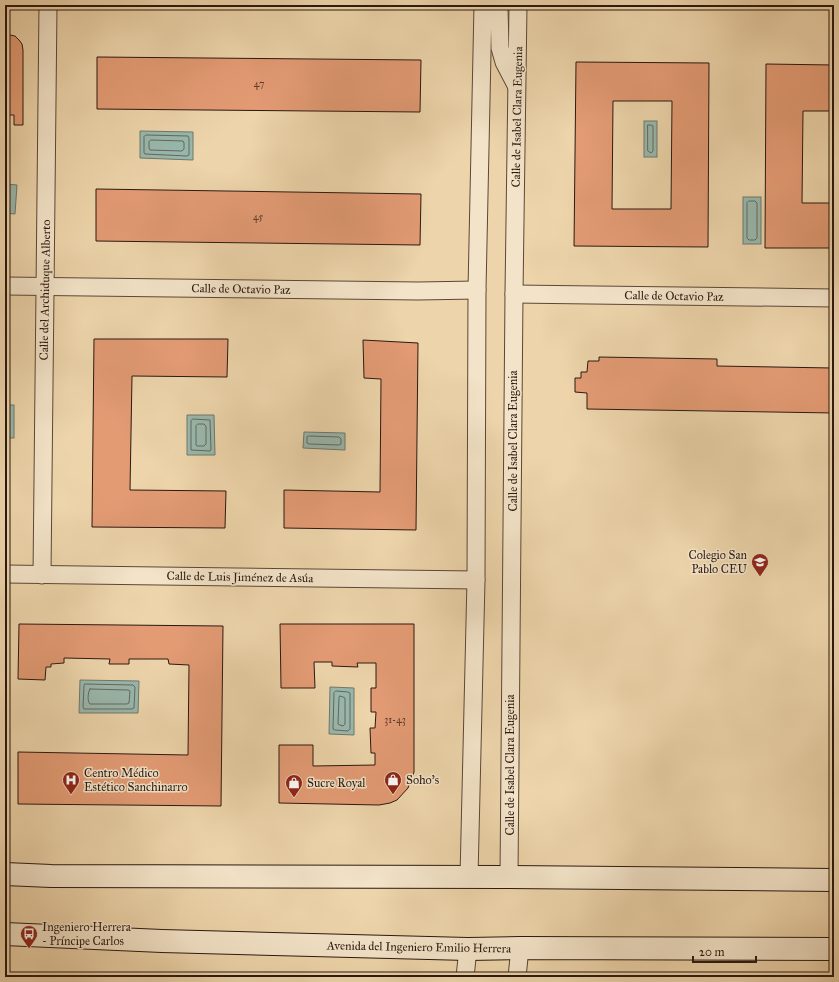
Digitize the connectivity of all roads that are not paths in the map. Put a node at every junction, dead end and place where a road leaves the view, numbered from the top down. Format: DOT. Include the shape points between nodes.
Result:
graph roads {
  1 [pos="48,5"];
  2 [pos="484,5"];
  3 [pos="497,5"];
  4 [pos="518,5"];
  5 [pos="517,87"];
  6 [pos="5,286"];
  7 [pos="46,287"];
  8 [pos="477,290"];
  9 [pos="514,294"];
  10 [pos="834,298"];
  11 [pos="5,574"];
  12 [pos="42,575"];
  13 [pos="476,580"];
  14 [pos="5,874"];
  15 [pos="469,877"];
  16 [pos="509,877"];
  17 [pos="834,880"];
  18 [pos="5,934"];
  19 [pos="520,948"];
  20 [pos="468,949"];
  21 [pos="834,949"];
  22 [pos="465,977"];
  23 [pos="517,977"];
  1 -- 7 [label="street, Calle del Archiduque Alberto"];
  2 -- 8 [label="street"];
  3 -- 5 [label="street" via="500,16 500,48"];
  4 -- 5 [label="street, Calle de Isabel Clara Eugenia"];
  5 -- 9 [label="street, Calle de Isabel Clara Eugenia"];
  6 -- 7 [label="street, Calle de Octavio Paz"];
  7 -- 8 [label="street, Calle de Octavio Paz"];
  7 -- 12 [label="street, Calle del Archiduque Alberto"];
  8 -- 13 [label="street"];
  9 -- 10 [label="street, Calle de Octavio Paz"];
  9 -- 16 [label="street, Calle de Isabel Clara Eugenia"];
  11 -- 12 [label="street, Calle de Luis Jiménez de Asúa"];
  12 -- 13 [label="street, Calle de Luis Jiménez de Asúa"];
  13 -- 15 [label="street"];
  14 -- 15 [label="street"];
  15 -- 16 [label="street"];
  16 -- 17 [label="street"];
  18 -- 20 [label="street, Avenida del Ingeniero Emilio Herrera"];
  19 -- 20 [label="street, Avenida del Ingeniero Emilio Herrera"];
  19 -- 21 [label="street, Avenida del Ingeniero Emilio Herrera"];
  19 -- 23 [label="street"];
  20 -- 22 [label="street"];
}
